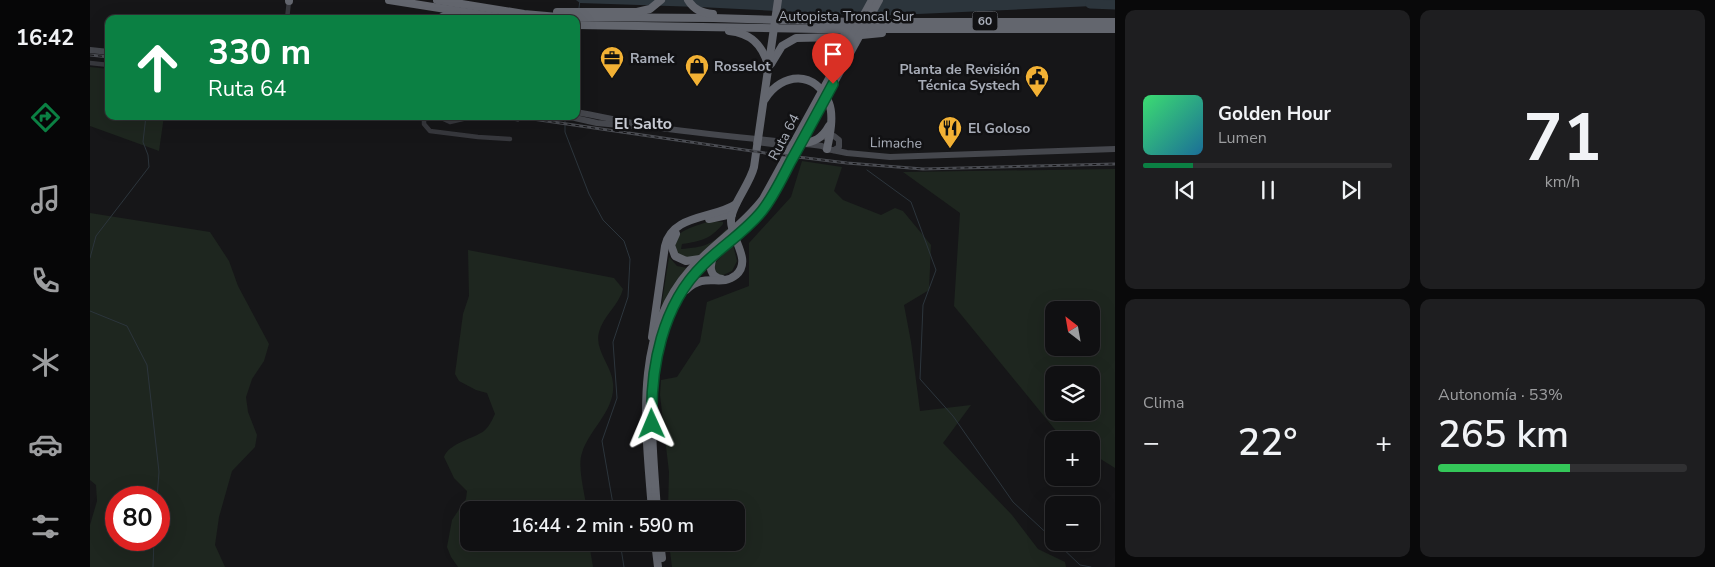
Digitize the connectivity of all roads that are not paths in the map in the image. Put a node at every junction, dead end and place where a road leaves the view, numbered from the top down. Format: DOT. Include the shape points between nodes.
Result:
graph roads {
  1 [pos="289,0"];
  2 [pos="389,0"];
  3 [pos="437,0"];
  4 [pos="661,0"];
  5 [pos="688,0"];
  6 [pos="778,0"];
  7 [pos="872,0"];
  8 [pos="879,0"];
  9 [pos="471,13"];
  10 [pos="287,15"];
  11 [pos="446,15"];
  12 [pos="484,15"];
  13 [pos="558,15"];
  14 [pos="580,20"];
  15 [pos="580,20"];
  16 [pos="580,20"];
  17 [pos="580,20"];
  18 [pos="832,22"];
  19 [pos="1115,22"];
  20 [pos="915,28"];
  21 [pos="1115,29"];
  22 [pos="90,50"];
  23 [pos="105,52"];
  24 [pos="90,63"];
  25 [pos="105,65"];
  26 [pos="768,68"];
  27 [pos="763,104"];
  28 [pos="580,115"];
  29 [pos="424,120"];
  30 [pos="446,120"];
  31 [pos="458,120"];
  32 [pos="830,122"];
  33 [pos="718,135"];
  34 [pos="830,136"];
  35 [pos="820,138"];
  36 [pos="510,139"];
  37 [pos="800,144"];
  38 [pos="1115,148"];
  39 [pos="830,150"];
  40 [pos="776,184"];
  41 [pos="738,202"];
  42 [pos="731,218"];
  43 [pos="740,229"];
  44 [pos="715,254"];
  45 [pos="702,258"];
  46 [pos="726,280"];
  47 [pos="676,302"];
  48 [pos="650,360"];
  49 [pos="651,501"];
  50 [pos="657,501"];
  51 [pos="656,551"];
  52 [pos="661,551"];
  53 [pos="658,567"];
  54 [pos="663,567"];
  1 -- 10 [label="street"];
  2 -- 9 [label="highway"];
  3 -- 13 [label="highway"];
  4 -- 14 [label="highway" via="650,9"];
  5 -- 18 [label="highway" via="696,10 704,13"];
  6 -- 26 [label="highway"];
  7 -- 40 [label="highway, Ruta 64"];
  8 -- 40 [label="highway, Ruta 64"];
  9 -- 11 [label="highway"];
  9 -- 12 [label="highway"];
  15 -- 18 [label="highway, Autopista Troncal Sur" via="713,18"];
  16 -- 20 [label="highway, Autopista Troncal Sur" via="819,29"];
  17 -- 26 [label="highway" via="625,30 742,33 758,44"];
  18 -- 19 [label="highway, Autopista Troncal Sur / 60"];
  20 -- 21 [label="highway, Autopista Troncal Sur / 60"];
  20 -- 26 [label="highway" via="841,37 796,38 782,46"];
  22 -- 23 [label="main road"];
  24 -- 25 [label="street"];
  26 -- 27 [label="highway"];
  27 -- 32 [label="highway" via="774,88 785,81 808,80 817,85 825,96"];
  27 -- 41 [label="highway" via="752,172"];
  28 -- 33 [label="main road, Limache" via="621,125"];
  29 -- 36 [label="street" via="430,131"];
  30 -- 31 [label="street"];
  32 -- 34 [label="highway"];
  32 -- 35 [label="highway"];
  33 -- 37 [label="main road, Limache"];
  33 -- 39 [label="main road, Limache"];
  34 -- 35 [label="main road"];
  34 -- 39 [label="highway"];
  35 -- 37 [label="highway"];
  37 -- 39 [label="main road, Limache"];
  38 -- 39 [label="main road, Limache" via="890,157"];
  40 -- 43 [label="highway, Ruta 64"];
  41 -- 42 [label="highway"];
  41 -- 48 [label="highway" via="689,221 668,236"];
  42 -- 45 [label="highway" via="708,219 683,229 673,240 672,251 677,258 686,261"];
  42 -- 46 [label="highway" via="742,262 740,270"];
  43 -- 44 [label="highway"];
  43 -- 45 [label="highway" via="724,238"];
  44 -- 46 [label="highway" via="711,271 716,277"];
  44 -- 47 [label="highway" via="690,280"];
  45 -- 48 [label="highway" via="684,277 672,297"];
  46 -- 47 [label="highway" via="696,282"];
  47 -- 50 [label="highway" via="661,342 653,382"];
  48 -- 49 [label="highway" via="645,415"];
  51 -- 53 [label="highway"];
  52 -- 54 [label="highway"];
}
